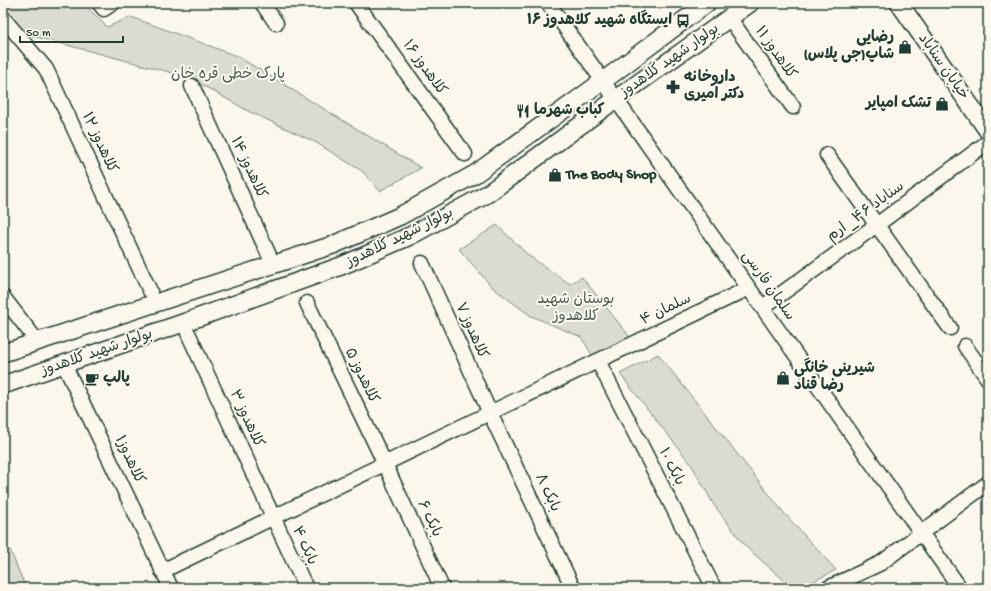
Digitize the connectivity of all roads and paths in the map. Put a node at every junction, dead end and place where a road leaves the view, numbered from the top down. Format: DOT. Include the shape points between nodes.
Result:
graph roads {
  1 [pos="262,3"];
  2 [pos="356,3"];
  3 [pos="548,3"];
  4 [pos="707,3"];
  5 [pos="750,3"];
  6 [pos="899,3"];
  7 [pos="3,18"];
  8 [pos="730,19"];
  9 [pos="276,23"];
  10 [pos="603,81"];
  11 [pos="192,86"];
  12 [pos="616,99"];
  13 [pos="793,107"];
  14 [pos="988,131"];
  15 [pos="988,142"];
  16 [pos="465,154"];
  17 [pos="827,155"];
  18 [pos="878,224"];
  19 [pos="422,263"];
  20 [pos="273,264"];
  21 [pos="749,288"];
  22 [pos="150,291"];
  23 [pos="3,297"];
  24 [pos="307,303"];
  25 [pos="763,307"];
  26 [pos="950,328"];
  27 [pos="188,334"];
  28 [pos="37,341"];
  29 [pos="965,346"];
  30 [pos="3,353"];
  31 [pos="598,362"];
  32 [pos="64,364"];
  33 [pos="988,379"];
  34 [pos="3,385"];
  35 [pos="490,413"];
  36 [pos="385,464"];
  37 [pos="988,483"];
  38 [pos="272,518"];
  39 [pos="921,533"];
  40 [pos="162,571"];
  41 [pos="170,588"];
  42 [pos="306,588"];
  43 [pos="442,588"];
  44 [pos="573,588"];
  45 [pos="714,588"];
  46 [pos="828,588"];
  47 [pos="960,588"];
  1 -- 9 [label="street"];
  2 -- 16 [label="street, کلاهدوز ۱۶"];
  3 -- 10 [label="street, سلمان فارسی"];
  4 -- 10 [label="main road, بولوار شهید کلاهدوز"];
  5 -- 8 [label="main road, بولوار شهید کلاهدوز"];
  6 -- 14 [label="main road, خیابان سناباد"];
  7 -- 22 [label="street, کلاهدوز ۱۲" via="46,68"];
  8 -- 12 [label="main road, بولوار شهید کلاهدوز"];
  8 -- 13 [label="street, کلاهدوز ۱۱"];
  10 -- 12 [label="street, سلمان فارسی"];
  10 -- 20 [label="main road, بولوار شهید کلاهدوز" via="475,174 400,216 333,245"];
  11 -- 20 [label="street, کلاهدوز ۱۴"];
  12 -- 21 [label="street, سلمان فارسی"];
  12 -- 32 [label="main road, بولوار شهید کلاهدوز" via="487,194 410,236 341,266"];
  15 -- 18 [label="street, سناباد ۴۶_ ارم"];
  17 -- 18 [label="street"];
  18 -- 25 [label="street, سناباد ۴۶_ ارم"];
  18 -- 26 [label="street"];
  19 -- 35 [label="street, کلاهدوز ۷"];
  20 -- 28 [label="main road, بولوار شهید کلاهدوز"];
  21 -- 25 [label="street, سلمان فارسی"];
  21 -- 31 [label="street, سلمان ۴"];
  23 -- 28 [label="street"];
  24 -- 36 [label="street, کلاهدوز ۵"];
  25 -- 39 [label="street, سلمان فارسی"];
  27 -- 38 [label="street, کلاهدوز ۳"];
  28 -- 30 [label="main road, بولوار شهید کلاهدوز"];
  29 -- 33 [label="street"];
  31 -- 35 [label="street, سلمان ۴"];
  31 -- 45 [label="street, بابک ۱۰"];
  32 -- 34 [label="main road, بولوار شهید کلاهدوز"];
  32 -- 40 [label="street, کلاهدوز۱"];
  35 -- 36 [label="street, سلمان ۴"];
  35 -- 44 [label="street, بابک ۸"];
  36 -- 38 [label="street, سلمان ۴"];
  36 -- 43 [label="street, بابک ۶"];
  37 -- 39 [label="street"];
  38 -- 40 [label="street, سلمان ۴"];
  38 -- 42 [label="street, بابک ۴"];
  39 -- 46 [label="street" via="881,563"];
  39 -- 47 [label="street, سلمان فارسی"];
  40 -- 41 [label="street, کلاهدوز۱"];
}
